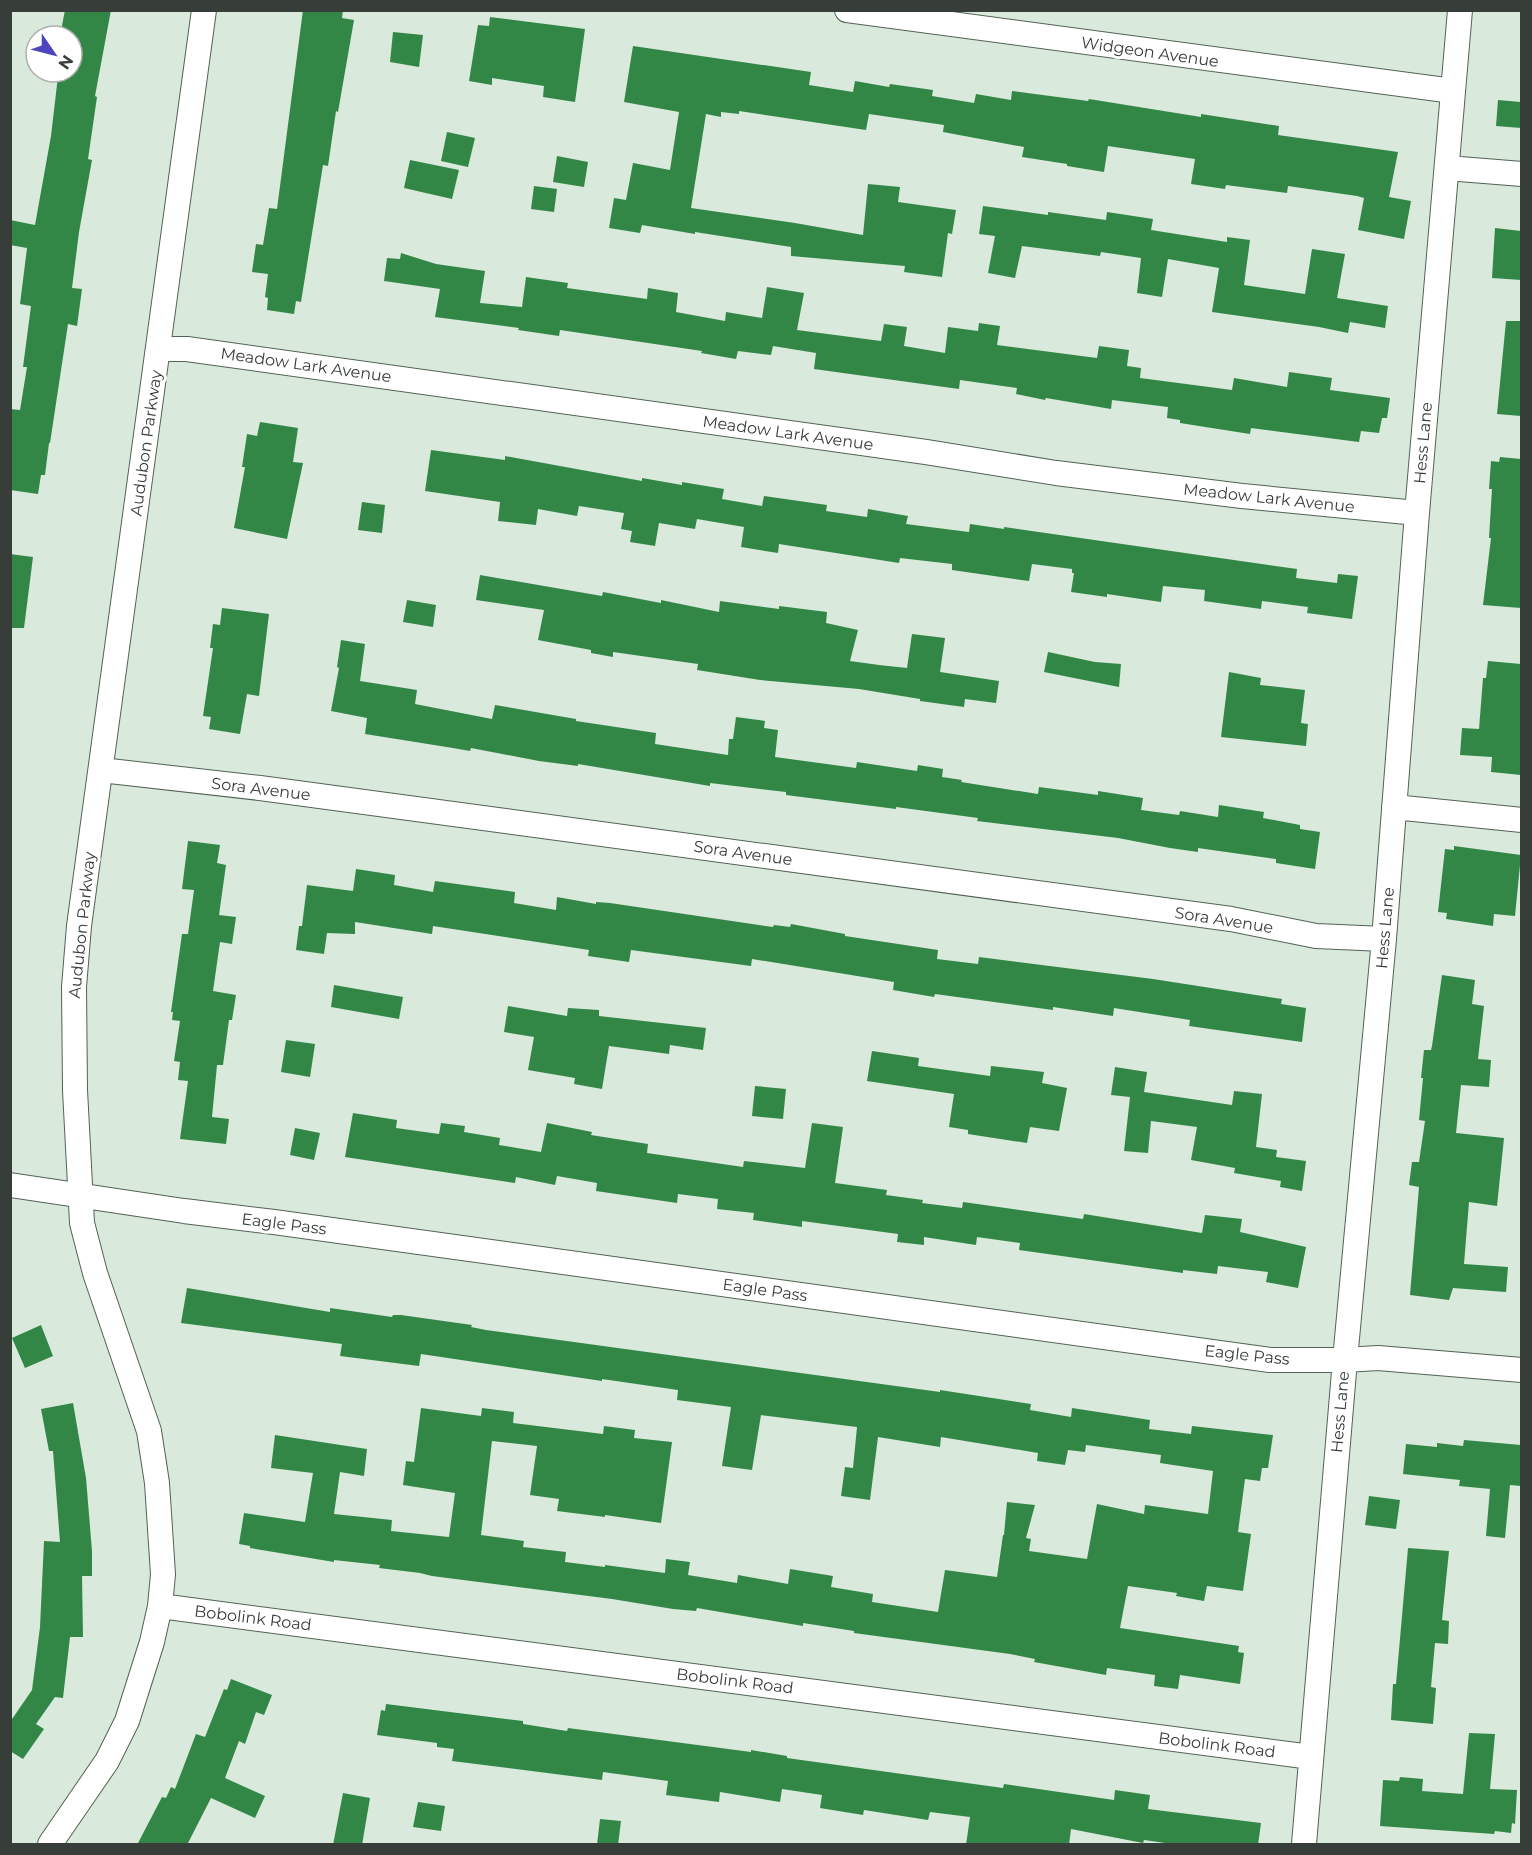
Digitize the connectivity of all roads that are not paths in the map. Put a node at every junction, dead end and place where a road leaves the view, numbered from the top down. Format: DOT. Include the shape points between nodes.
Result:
graph roads {
  1 [pos="204,10"];
  2 [pos="847,10"];
  3 [pos="1460,10"];
  4 [pos="1453,92"];
  5 [pos="1447,168"];
  6 [pos="1521,174"];
  7 [pos="158,350"];
  8 [pos="1417,513"];
  9 [pos="101,770"];
  10 [pos="1394,807"];
  11 [pos="1521,820"];
  12 [pos="1384,939"];
  13 [pos="10,1185"];
  14 [pos="80,1196"];
  15 [pos="1345,1360"];
  16 [pos="1521,1370"];
  17 [pos="160,1606"];
  18 [pos="1311,1757"];
  19 [pos="50,1845"];
  20 [pos="1304,1845"];
  1 -- 7 [label="street, Audubon Parkway"];
  2 -- 4 [label="street, Widgeon Avenue"];
  3 -- 4 [label="street, Hess Lane"];
  4 -- 5 [label="street, Hess Lane"];
  5 -- 6 [label="street"];
  5 -- 8 [label="street, Hess Lane"];
  7 -- 8 [label="street, Meadow Lark Avenue" via="199,350 1056,473"];
  7 -- 9 [label="street, Audubon Parkway"];
  8 -- 10 [label="street, Hess Lane"];
  9 -- 12 [label="street, Sora Avenue" via="1208,916 1316,936"];
  9 -- 14 [label="street, Audubon Parkway" via="74,987"];
  10 -- 11 [label="street"];
  10 -- 12 [label="street, Hess Lane"];
  12 -- 15 [label="street, Hess Lane"];
  13 -- 14 [label="street, Eagle Pass"];
  14 -- 15 [label="street, Eagle Pass" via="1270,1360"];
  14 -- 17 [label="street, Audubon Parkway" via="82,1223 95,1272 149,1431 163,1574"];
  15 -- 16 [label="street, Eagle Pass" via="1378,1358"];
  15 -- 18 [label="street, Hess Lane"];
  17 -- 18 [label="street, Bobolink Road"];
  17 -- 19 [label="street, Audubon Parkway" via="127,1721 107,1761"];
  18 -- 20 [label="street, Hess Lane"];
}
